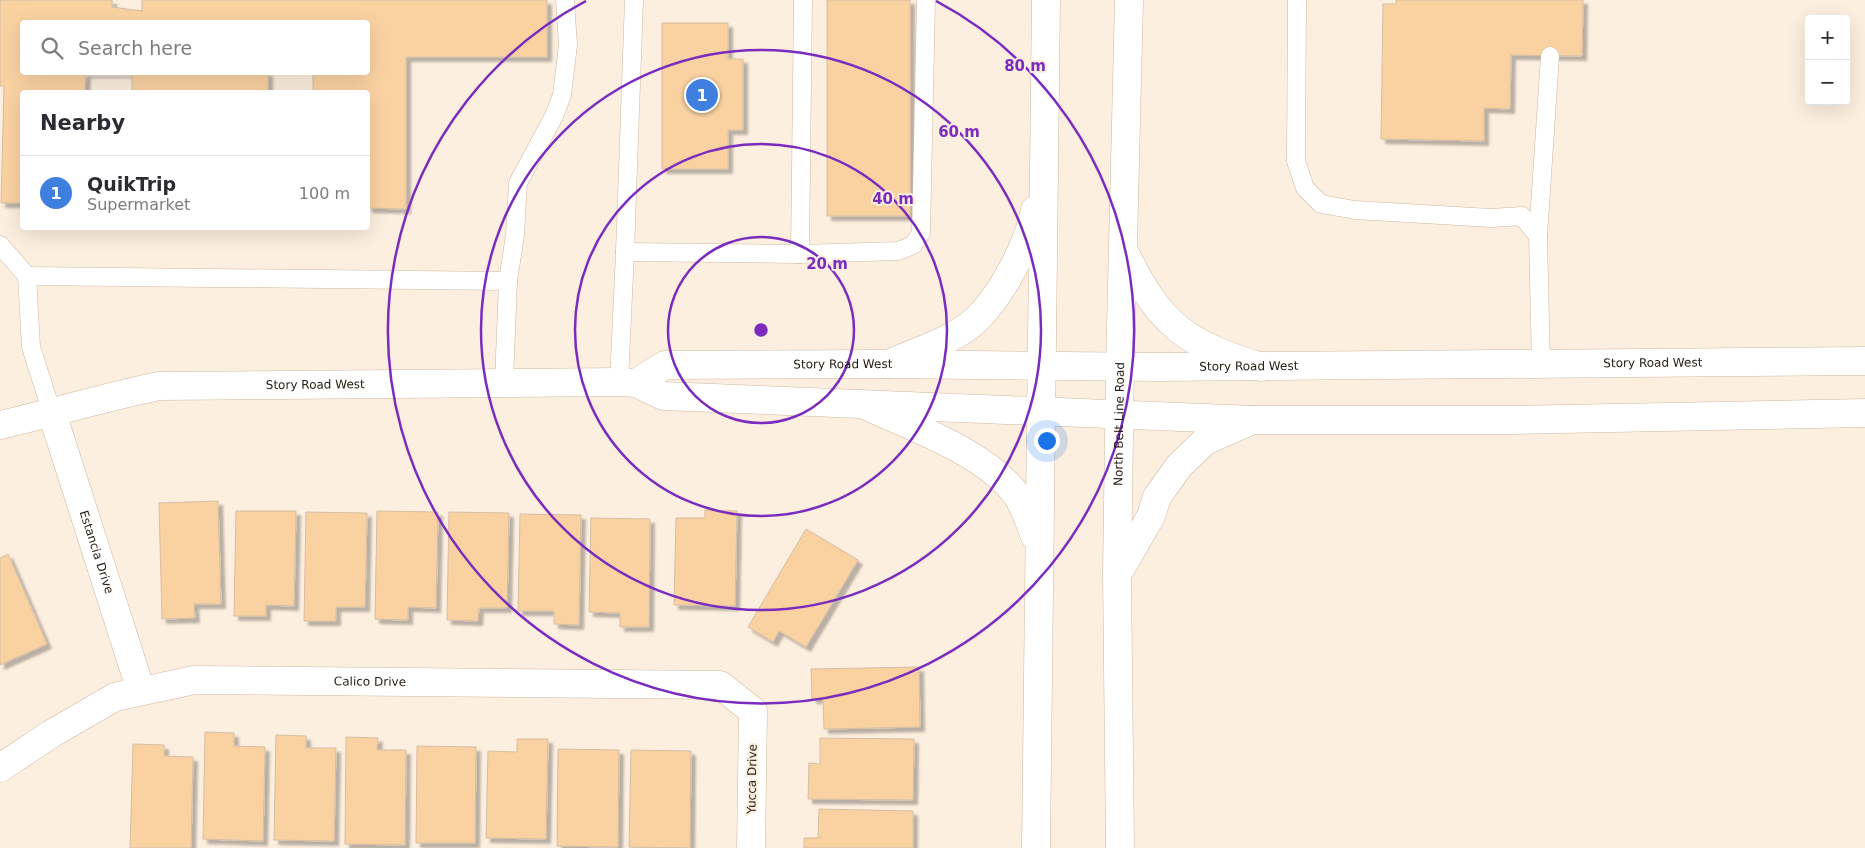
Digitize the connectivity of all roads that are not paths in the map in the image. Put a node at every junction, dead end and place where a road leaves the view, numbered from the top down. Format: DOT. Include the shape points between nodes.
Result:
graph roads {
  1 [pos="565,0"];
  2 [pos="634,0"];
  3 [pos="803,0"];
  4 [pos="926,0"];
  5 [pos="1046,0"];
  6 [pos="1129,0"];
  7 [pos="1297,0"];
  8 [pos="1550,56"];
  9 [pos="1044,164"];
  10 [pos="1538,236"];
  11 [pos="0,246"];
  12 [pos="1124,249"];
  13 [pos="625,252"];
  14 [pos="800,254"];
  15 [pos="27,276"];
  16 [pos="508,281"];
  17 [pos="1865,361"];
  18 [pos="888,364"];
  19 [pos="1541,365"];
  20 [pos="1041,366"];
  21 [pos="1262,367"];
  22 [pos="1120,368"];
  23 [pos="504,382"];
  24 [pos="628,383"];
  25 [pos="864,405"];
  26 [pos="52,413"];
  27 [pos="1040,413"];
  28 [pos="1865,413"];
  29 [pos="1120,416"];
  30 [pos="1253,420"];
  31 [pos="0,425"];
  32 [pos="1038,544"];
  33 [pos="1117,574"];
  34 [pos="141,691"];
  35 [pos="753,710"];
  36 [pos="0,768"];
  37 [pos="751,848"];
  38 [pos="1036,848"];
  39 [pos="1120,848"];
  1 -- 16 [label="lane" via="568,45 562,95 518,183"];
  2 -- 13 [label="lane"];
  3 -- 14 [label="lane"];
  4 -- 14 [label="lane" via="921,233 913,245 898,251"];
  5 -- 9 [label="street"];
  6 -- 12 [label="street, North Belt Line Road"];
  7 -- 10 [label="lane" via="1296,161 1305,188 1321,204 1355,210 1491,218 1522,216"];
  8 -- 10 [label="lane"];
  9 -- 18 [label="street" via="1031,230 1008,279 976,320 946,339"];
  9 -- 20 [label="street"];
  10 -- 19 [label="lane"];
  11 -- 15 [label="lane"];
  12 -- 21 [label="street" via="1140,283 1174,325 1218,354"];
  12 -- 22 [label="street, North Belt Line Road"];
  13 -- 14 [label="lane"];
  13 -- 24 [label="lane"];
  15 -- 16 [label="lane"];
  15 -- 26 [label="lane" via="31,347"];
  16 -- 23 [label="lane"];
  17 -- 19 [label="street, Story Road West"];
  18 -- 20 [label="street, Story Road West"];
  18 -- 24 [label="street, Story Road West" via="665,365"];
  19 -- 21 [label="street, Story Road West"];
  20 -- 22 [label="street, Story Road West"];
  20 -- 27 [label="street"];
  21 -- 22 [label="street, Story Road West"];
  22 -- 29 [label="street, North Belt Line Road"];
  23 -- 24 [label="street, Story Road West"];
  23 -- 26 [label="street, Story Road West" via="159,386 106,396"];
  24 -- 25 [label="street, Story Road West" via="663,396"];
  25 -- 27 [label="street, Story Road West"];
  25 -- 32 [label="street" via="986,465 1018,497"];
  26 -- 31 [label="street, Story Road West"];
  26 -- 34 [label="street, Estancia Drive"];
  27 -- 29 [label="street, Story Road West"];
  27 -- 32 [label="street"];
  28 -- 30 [label="street, Story Road West" via="1510,420"];
  29 -- 30 [label="street, Story Road West"];
  29 -- 33 [label="street, North Belt Line Road"];
  30 -- 33 [label="street" via="1205,441 1179,466 1158,497 1151,516"];
  32 -- 38 [label="street"];
  33 -- 39 [label="street, North Belt Line Road"];
  34 -- 35 [label="street, Calico Drive" via="194,680 720,685"];
  34 -- 36 [label="street, Calico Drive" via="115,697"];
  35 -- 37 [label="street, Yucca Drive"];
}
